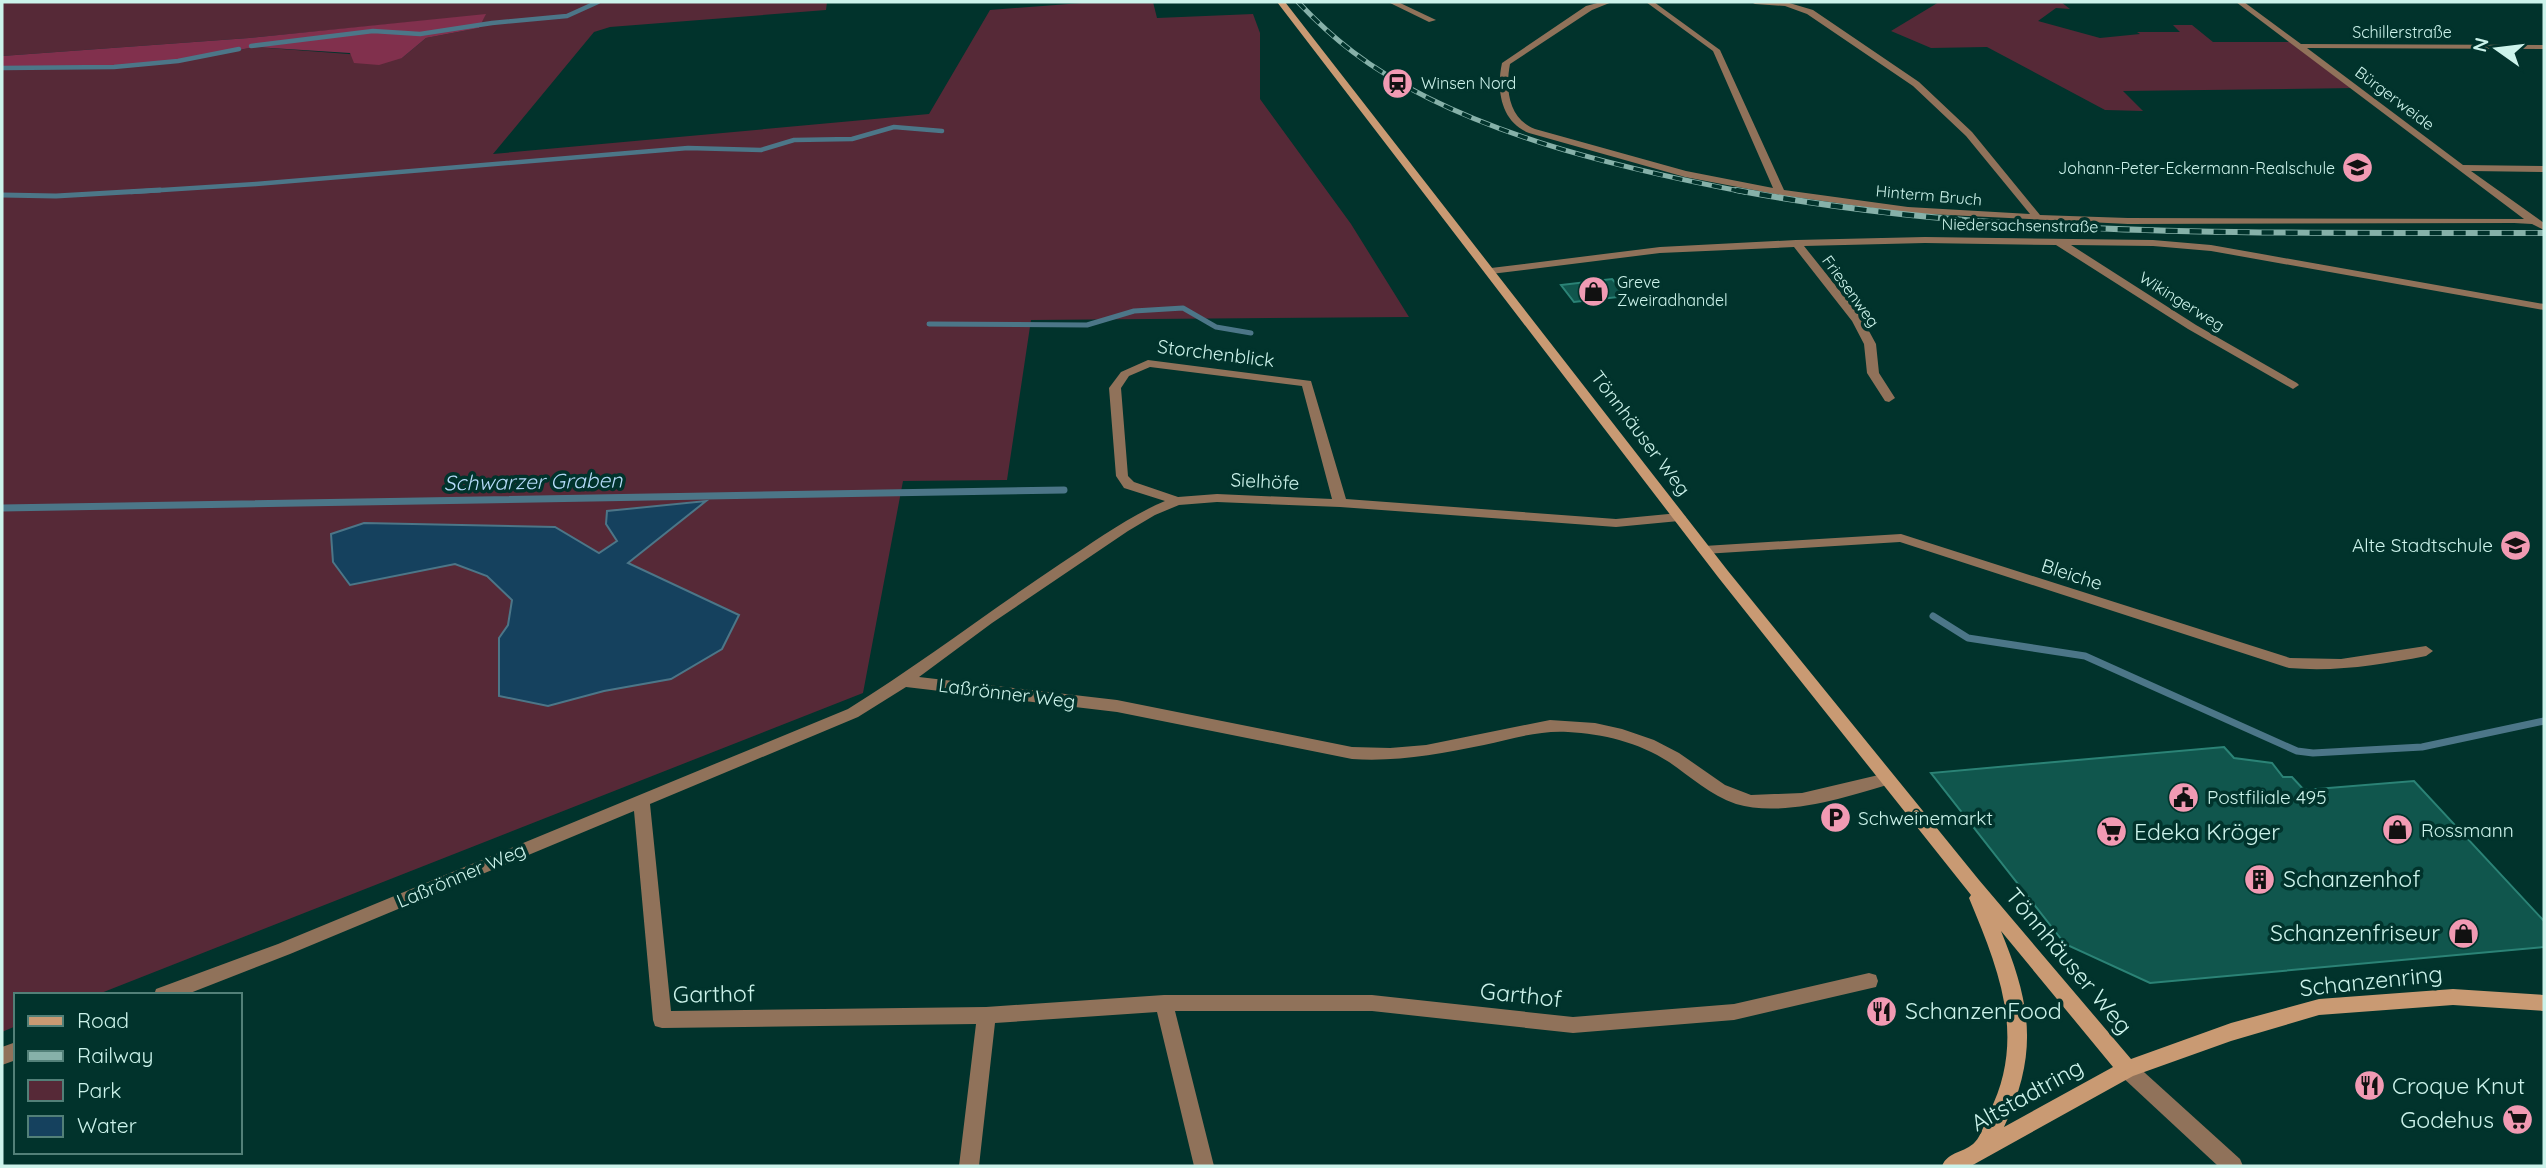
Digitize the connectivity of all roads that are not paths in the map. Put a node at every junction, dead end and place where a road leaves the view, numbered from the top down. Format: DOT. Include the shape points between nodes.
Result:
graph roads {
  1 [pos="1281,2"];
  2 [pos="1392,2"];
  3 [pos="1608,2"];
  4 [pos="1650,2"];
  5 [pos="1755,2"];
  6 [pos="2240,2"];
  7 [pos="1432,20"];
  8 [pos="2301,46"];
  9 [pos="2544,47"];
  10 [pos="2461,168"];
  11 [pos="2544,169"];
  12 [pos="1780,192"];
  13 [pos="2038,218"];
  14 [pos="2532,220"];
  15 [pos="2544,227"];
  16 [pos="2056,240"];
  17 [pos="1796,243"];
  18 [pos="1491,271"];
  19 [pos="2544,307"];
  20 [pos="2293,385"];
  21 [pos="1889,398"];
  22 [pos="1177,501"];
  23 [pos="1339,503"];
  24 [pos="1679,517"];
  25 [pos="1704,550"];
  26 [pos="2426,651"];
  27 [pos="904,681"];
  28 [pos="1887,779"];
  29 [pos="641,801"];
  30 [pos="1973,885"];
  31 [pos="1869,981"];
  32 [pos="168,993"];
  33 [pos="1164,1003"];
  34 [pos="2544,1003"];
  35 [pos="986,1015"];
  36 [pos="2127,1069"];
  37 [pos="1984,1146"];
  38 [pos="969,1166"];
  39 [pos="1204,1166"];
  40 [pos="1952,1166"];
  41 [pos="2233,1166"];
  1 -- 18 [label="main road, Tönnhäuser Weg"];
  2 -- 7 [label="street"];
  3 -- 12 [label="street, Hinterm Bruch" via="1589,8 1506,63 1510,114 1517,123 1644,164"];
  4 -- 12 [label="street" via="1716,50"];
  5 -- 13 [label="street" via="1786,4 1810,12 1916,84 1969,134"];
  6 -- 8 [label="street, Bürgerweide"];
  8 -- 9 [label="street, Schillerstraße"];
  8 -- 10 [label="street, Bürgerweide"];
  10 -- 11 [label="street"];
  10 -- 14 [label="street, Bürgerweide"];
  12 -- 13 [label="street, Hinterm Bruch" via="1908,210"];
  13 -- 14 [label="street, Hinterm Bruch"];
  14 -- 15 [label="street, Bürgerweide"];
  16 -- 17 [label="street, Niedersachsenstraße"];
  16 -- 19 [label="street, Niedersachsenstraße" via="2211,248"];
  16 -- 20 [label="street, Wikingerweg"];
  17 -- 18 [label="street, Niedersachsenstraße" via="1660,250"];
  17 -- 21 [label="street, Friesenweg" via="1857,320 1870,344 1872,373"];
  18 -- 24 [label="main road, Tönnhäuser Weg"];
  22 -- 23 [label="street, Sielhöfe"];
  22 -- 23 [label="street, Storchenblick" via="1129,485 1122,476 1115,387 1125,374 1148,363 1307,383"];
  22 -- 27 [label="street, Sielhöfe" via="1150,512 1068,564"];
  23 -- 24 [label="street, Sielhöfe" via="1616,523"];
  24 -- 25 [label="main road, Tönnhäuser Weg"];
  25 -- 26 [label="street, Bleiche" via="1901,538 2289,663 2344,664"];
  25 -- 28 [label="main road, Tönnhäuser Weg"];
  27 -- 28 [label="street, Laßrönner Weg" via="1117,706 1386,756 1541,728 1604,730 1640,740 1718,790 1751,801 1784,801"];
  27 -- 29 [label="street, Laßrönner Weg" via="853,713"];
  28 -- 30 [label="main road, Tönnhäuser Weg"];
  29 -- 32 [label="street, Laßrönner Weg"];
  29 -- 35 [label="street, Garthof" via="662,1020"];
  30 -- 36 [label="main road, Tönnhäuser Weg"];
  30 -- 37 [label="main road, Tönnhäuser Weg" via="2004,961 2015,1001 2019,1048 2011,1086"];
  31 -- 33 [label="street, Garthof" via="1734,1012 1573,1025 1372,1003"];
  33 -- 35 [label="street, Garthof"];
  33 -- 39 [label="street"];
  34 -- 36 [label="main road, Schanzenring" via="2453,997 2319,1007"];
  35 -- 38 [label="street"];
  36 -- 37 [label="main road, Altstadtring"];
  36 -- 41 [label="street"];
  37 -- 40 [label="main road, Altstadtring"];
}
